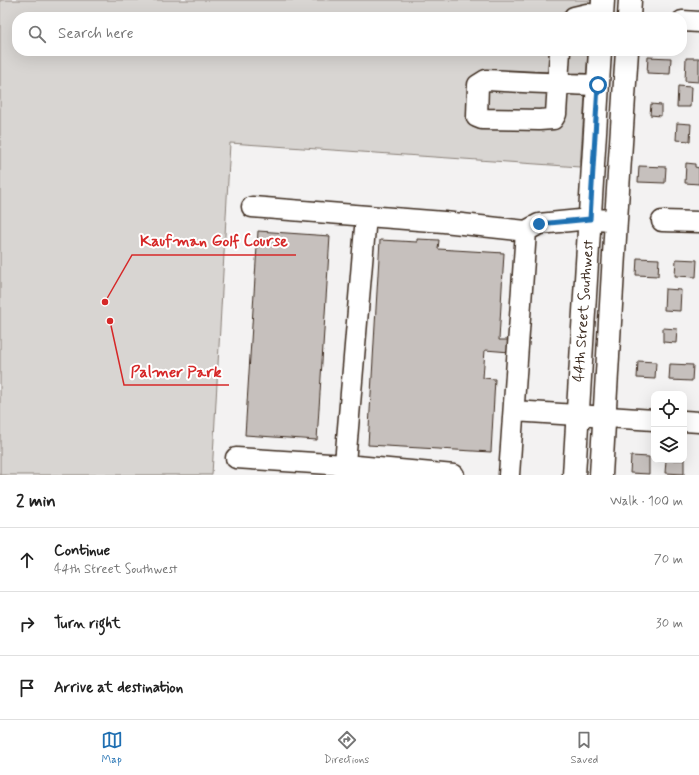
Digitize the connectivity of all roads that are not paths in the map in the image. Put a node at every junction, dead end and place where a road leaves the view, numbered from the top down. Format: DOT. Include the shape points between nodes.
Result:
graph roads {
  1 [pos="630,0"];
  2 [pos="629,12"];
  3 [pos="687,21"];
  4 [pos="699,22"];
  5 [pos="560,56"];
  6 [pos="600,56"];
  7 [pos="627,56"];
  8 [pos="598,85"];
  9 [pos="252,207"];
  10 [pos="366,216"];
  11 [pos="590,219"];
  12 [pos="616,220"];
  13 [pos="662,221"];
  14 [pos="699,222"];
  15 [pos="526,231"];
  16 [pos="514,411"];
  17 [pos="577,415"];
  18 [pos="604,417"];
  19 [pos="651,420"];
  20 [pos="687,421"];
  21 [pos="699,422"];
  22 [pos="236,458"];
  23 [pos="345,470"];
  24 [pos="454,475"];
  25 [pos="509,475"];
  26 [pos="574,475"];
  27 [pos="601,475"];
  1 -- 2 [label="main road"];
  3 -- 4 [label="street"];
  5 -- 8 [label="street" via="558,84"];
  6 -- 8 [label="main road, 44th Street Southwest"];
  7 -- 12 [label="main road, 44th Street Southwest"];
  8 -- 11 [label="main road, 44th Street Southwest"];
  9 -- 10 [label="street"];
  10 -- 15 [label="street"];
  10 -- 23 [label="street"];
  11 -- 12 [label="street"];
  11 -- 15 [label="street" via="539,224"];
  11 -- 17 [label="main road, 44th Street Southwest"];
  12 -- 18 [label="main road, 44th Street Southwest"];
  13 -- 14 [label="street"];
  15 -- 16 [label="street"];
  16 -- 17 [label="street"];
  16 -- 25 [label="street"];
  17 -- 18 [label="street"];
  17 -- 26 [label="main road, 44th Street Southwest"];
  18 -- 19 [label="street"];
  18 -- 27 [label="main road, 44th Street Southwest"];
  20 -- 21 [label="street"];
  22 -- 23 [label="street"];
  23 -- 24 [label="street"];
}
